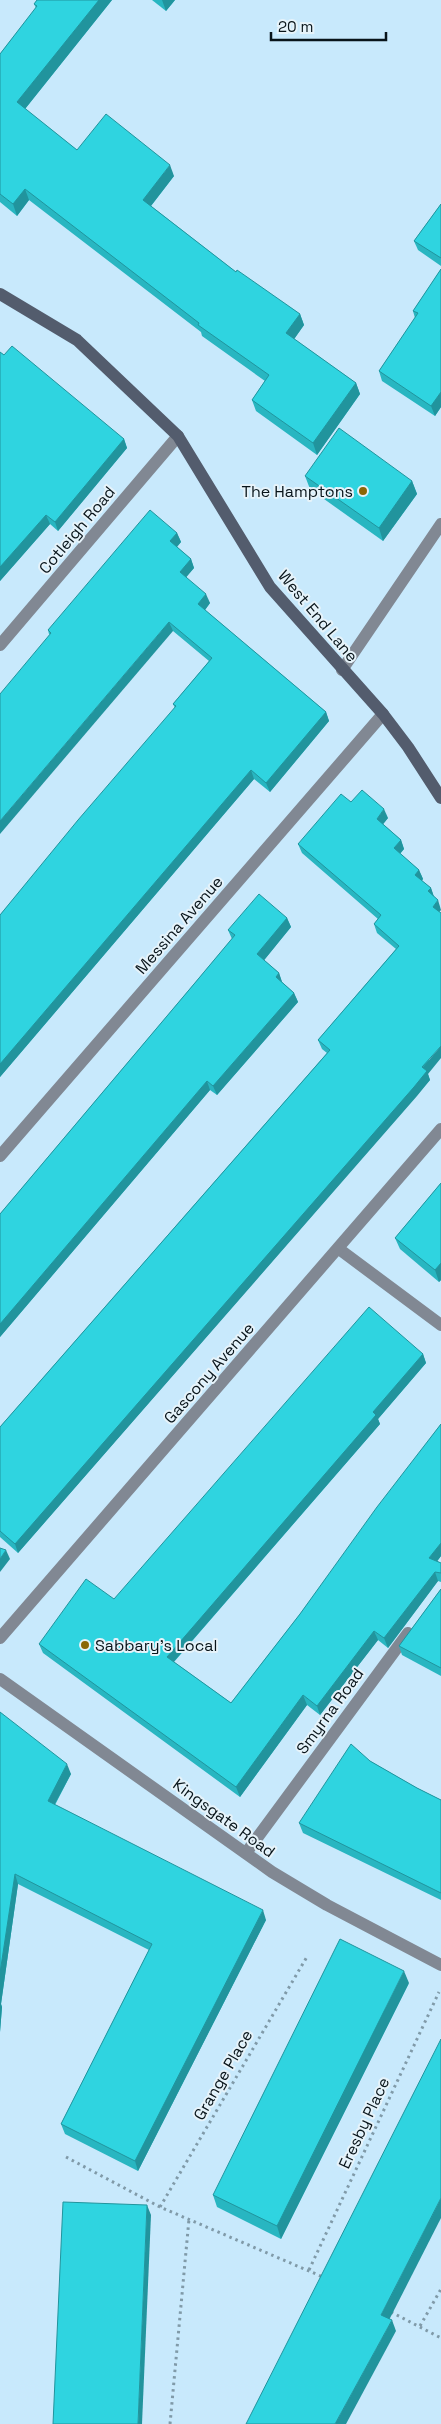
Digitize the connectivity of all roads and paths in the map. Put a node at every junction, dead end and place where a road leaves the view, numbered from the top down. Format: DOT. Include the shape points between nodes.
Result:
graph roads {
  1 [pos="0,294"];
  2 [pos="178,436"];
  3 [pos="441,524"];
  4 [pos="0,645"];
  5 [pos="342,670"];
  6 [pos="383,714"];
  7 [pos="441,798"];
  8 [pos="441,1129"];
  9 [pos="0,1156"];
  10 [pos="339,1249"];
  11 [pos="441,1325"];
  12 [pos="414,1626"];
  13 [pos="0,1638"];
  14 [pos="0,1679"];
  15 [pos="246,1853"];
  16 [pos="308,1955"];
  17 [pos="441,1965"];
  18 [pos="441,1987"];
  19 [pos="66,2157"];
  20 [pos="160,2208"];
  21 [pos="189,2219"];
  22 [pos="309,2270"];
  23 [pos="326,2279"];
  24 [pos="441,2289"];
  25 [pos="386,2309"];
  26 [pos="420,2326"];
  27 [pos="441,2338"];
  28 [pos="170,2424"];
  1 -- 2 [label="main road, West End Lane" via="77,340"];
  2 -- 4 [label="street, Cotleigh Road"];
  2 -- 5 [label="main road, West End Lane" via="270,587"];
  3 -- 5 [label="street"];
  5 -- 6 [label="main road, West End Lane"];
  6 -- 7 [label="main road, West End Lane"];
  6 -- 9 [label="street, Messina Avenue"];
  8 -- 10 [label="street, Gascony Avenue"];
  10 -- 11 [label="street"];
  10 -- 13 [label="street, Gascony Avenue"];
  12 -- 15 [label="street, Smyrna Road"];
  14 -- 15 [label="street, Kingsgate Road"];
  15 -- 17 [label="street, Kingsgate Road" via="327,1905"];
  16 -- 20 [label="path, Grange Place"];
  18 -- 22 [label="path, Eresby Place"];
  19 -- 20 [label="path"];
  20 -- 21 [label="path"];
  21 -- 22 [label="path"];
  21 -- 28 [label="path"];
  22 -- 23 [label="path"];
  24 -- 26 [label="path"];
  25 -- 26 [label="path"];
  26 -- 27 [label="path"];
}
